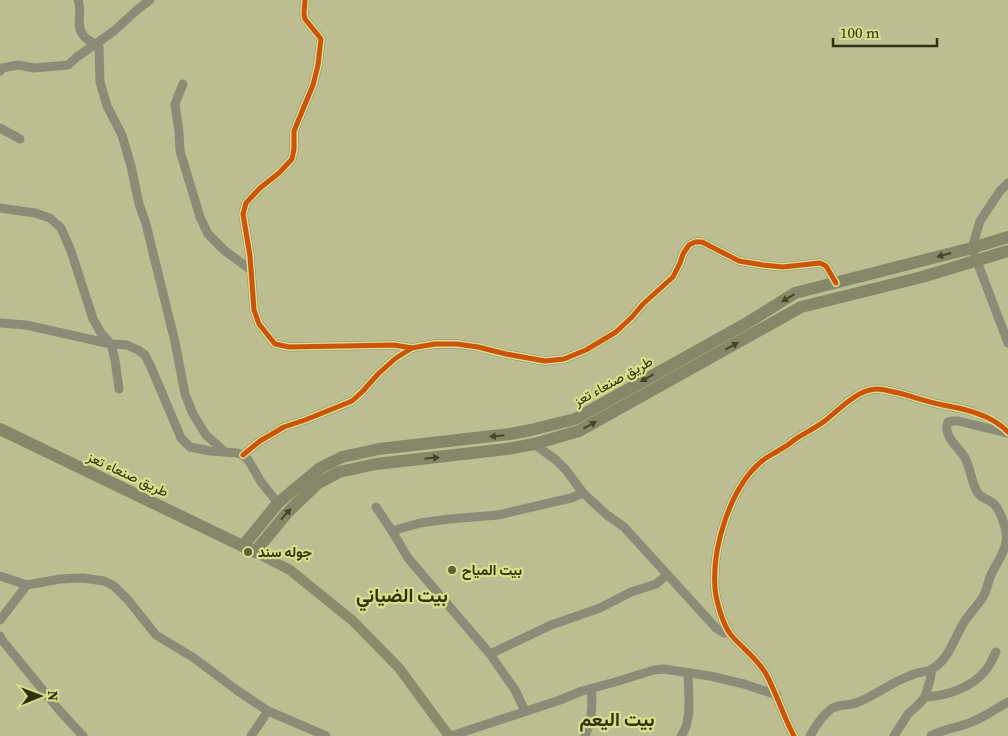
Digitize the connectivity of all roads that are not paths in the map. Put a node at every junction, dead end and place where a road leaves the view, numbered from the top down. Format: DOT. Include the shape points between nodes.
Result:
graph roads {
  1 [pos="78,0"];
  2 [pos="150,0"];
  3 [pos="305,0"];
  4 [pos="96,44"];
  5 [pos="0,71"];
  6 [pos="184,84"];
  7 [pos="0,128"];
  8 [pos="20,140"];
  9 [pos="1008,183"];
  10 [pos="0,208"];
  11 [pos="1008,237"];
  12 [pos="972,248"];
  13 [pos="1008,251"];
  14 [pos="977,261"];
  15 [pos="250,269"];
  16 [pos="836,283"];
  17 [pos="0,323"];
  18 [pos="1008,343"];
  19 [pos="111,344"];
  20 [pos="412,348"];
  21 [pos="119,389"];
  22 [pos="0,429"];
  23 [pos="531,430"];
  24 [pos="1008,433"];
  25 [pos="534,444"];
  26 [pos="224,451"];
  27 [pos="243,455"];
  28 [pos="583,493"];
  29 [pos="278,504"];
  30 [pos="376,507"];
  31 [pos="392,531"];
  32 [pos="243,546"];
  33 [pos="255,552"];
  34 [pos="667,575"];
  35 [pos="0,576"];
  36 [pos="27,585"];
  37 [pos="0,620"];
  38 [pos="729,633"];
  39 [pos="0,636"];
  40 [pos="996,652"];
  41 [pos="490,654"];
  42 [pos="932,669"];
  43 [pos="688,673"];
  44 [pos="591,689"];
  45 [pos="777,695"];
  46 [pos="925,697"];
  47 [pos="1008,702"];
  48 [pos="525,711"];
  49 [pos="268,712"];
  50 [pos="83,736"];
  51 [pos="251,736"];
  52 [pos="324,736"];
  53 [pos="450,736"];
  54 [pos="585,736"];
  55 [pos="681,736"];
  56 [pos="794,736"];
  57 [pos="810,736"];
  58 [pos="894,736"];
  59 [pos="931,736"];
  1 -- 4 [label="street" via="81,6 80,29 83,36"];
  2 -- 4 [label="street"];
  3 -- 15 [label="street" via="305,19 321,39 318,65 294,131 292,159 246,202 243,214"];
  4 -- 5 [label="street" via="68,65 34,68 18,65"];
  4 -- 26 [label="street" via="100,47 100,82 131,166 185,394 192,414 206,435"];
  6 -- 15 [label="street" via="176,104 180,151 200,217 208,234 219,246"];
  7 -- 8 [label="street"];
  9 -- 12 [label="street" via="980,222"];
  10 -- 19 [label="street" via="35,213 50,218 61,228 94,319"];
  11 -- 12 [label="highway, طريق صنعاء تعز"];
  12 -- 14 [label="street"];
  12 -- 16 [label="highway, طريق صنعاء تعز, one-way"];
  13 -- 14 [label="highway, طريق صنعاء تعز"];
  14 -- 18 [label="street"];
  25 -- 14 [label="highway, طريق صنعاء تعز, one-way" via="579,431 801,307"];
  15 -- 20 [label="street" via="254,310 275,344 289,347 394,345"];
  16 -- 20 [label="street" via="826,266 820,264 764,266 739,261 702,242 695,242 683,254 673,277 616,332 564,359 545,361 457,344"];
  16 -- 23 [label="highway, طريق صنعاء تعز, one-way" via="795,294 575,419"];
  17 -- 19 [label="street" via="26,325"];
  19 -- 21 [label="street"];
  19 -- 26 [label="street" via="127,345 145,355 176,428 190,447"];
  20 -- 27 [label="street" via="396,358 352,401 284,427"];
  22 -- 32 [label="highway, طريق صنعاء تعز"];
  23 -- 25 [label="highway"];
  23 -- 29 [label="highway, طريق صنعاء تعز, one-way" via="379,449 342,457 320,468"];
  24 -- 38 [label="street" via="998,424 960,408 876,389 864,392 763,460 739,488 730,505 716,560 715,589"];
  24 -- 42 [label="street" via="958,420 948,422 946,427 968,464 977,492 996,507 1007,532 1007,541 983,598 941,661"];
  25 -- 28 [label="street" via="566,470"];
  33 -- 25 [label="highway, طريق صنعاء تعز, one-way" via="287,513 317,484 339,472 376,464 507,450"];
  26 -- 27 [label="street"];
  27 -- 29 [label="street"];
  28 -- 31 [label="street" via="498,515 420,523"];
  28 -- 34 [label="street" via="624,527"];
  29 -- 32 [label="highway, طريق صنعاء تعز"];
  30 -- 31 [label="street"];
  31 -- 41 [label="street" via="408,558"];
  32 -- 33 [label="highway, طريق صنعاء تعز"];
  33 -- 53 [label="main road" via="290,570 353,621 399,668"];
  34 -- 38 [label="street" via="716,628"];
  34 -- 41 [label="street" via="656,584 551,625"];
  35 -- 36 [label="street"];
  36 -- 37 [label="street"];
  36 -- 49 [label="street" via="83,578 114,586 156,635 194,658"];
  38 -- 45 [label="street" via="756,659"];
  39 -- 50 [label="street"];
  40 -- 46 [label="street" via="985,672 966,686 943,695"];
  41 -- 48 [label="street"];
  42 -- 46 [label="street"];
  42 -- 57 [label="street" via="900,680 854,704 836,706"];
  43 -- 44 [label="street" via="654,670"];
  43 -- 45 [label="street" via="744,684"];
  43 -- 55 [label="street" via="689,711"];
  44 -- 48 [label="street"];
  44 -- 54 [label="street" via="592,713"];
  45 -- 56 [label="street"];
  46 -- 58 [label="street" via="908,714"];
  47 -- 59 [label="street" via="979,720"];
  48 -- 53 [label="street"];
  49 -- 51 [label="street"];
  49 -- 52 [label="street"];
}
